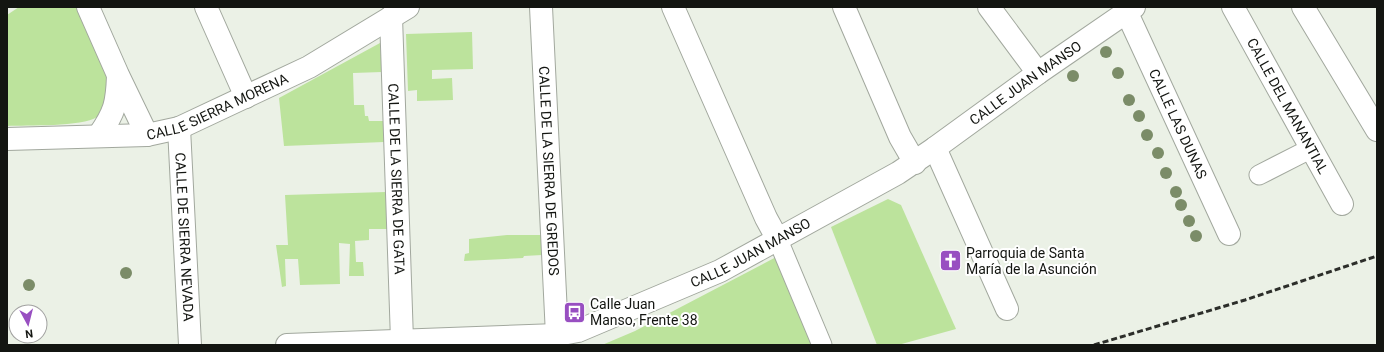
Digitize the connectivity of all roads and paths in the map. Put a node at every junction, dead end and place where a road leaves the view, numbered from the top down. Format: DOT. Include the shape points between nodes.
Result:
graph roads {
  1 [pos="88,7"];
  2 [pos="206,7"];
  3 [pos="541,7"];
  4 [pos="673,7"];
  5 [pos="844,7"];
  6 [pos="989,7"];
  7 [pos="1233,7"];
  8 [pos="1303,7"];
  9 [pos="1130,10"];
  10 [pos="400,12"];
  11 [pos="1038,73"];
  12 [pos="118,75"];
  13 [pos="246,96"];
  14 [pos="179,128"];
  15 [pos="1377,130"];
  16 [pos="147,134"];
  17 [pos="99,135"];
  18 [pos="7,139"];
  19 [pos="936,148"];
  20 [pos="1312,148"];
  21 [pos="915,163"];
  22 [pos="1259,176"];
  23 [pos="1342,204"];
  24 [pos="1230,234"];
  25 [pos="778,240"];
  26 [pos="1007,309"];
  27 [pos="557,335"];
  28 [pos="402,340"];
  29 [pos="470,342"];
  30 [pos="190,345"];
  31 [pos="287,345"];
  32 [pos="822,345"];
  1 -- 12 [label="street"];
  2 -- 13 [label="street"];
  3 -- 27 [label="street, CALLE DE LA SIERRA DE GREDOS"];
  4 -- 25 [label="street"];
  5 -- 21 [label="street" via="900,137"];
  6 -- 11 [label="street"];
  7 -- 20 [label="street, CALLE DEL MANANTIAL"];
  8 -- 15 [label="street"];
  9 -- 11 [label="street, CALLE JUAN MANSO"];
  9 -- 24 [label="street, CALLE LAS DUNAS"];
  10 -- 13 [label="street, CALLE SIERRA MORENA" via="308,67"];
  10 -- 28 [label="street, CALLE DE LA SIERRA DE GATA"];
  11 -- 19 [label="street, CALLE JUAN MANSO"];
  12 -- 16 [label="street"];
  12 -- 17 [label="street" via="117,103"];
  13 -- 14 [label="street, CALLE SIERRA MORENA"];
  14 -- 16 [label="street, CALLE SIERRA MORENA"];
  14 -- 30 [label="street, CALLE DE SIERRA NEVADA"];
  16 -- 17 [label="street, CALLE SIERRA MORENA"];
  17 -- 18 [label="street, CALLE SIERRA MORENA"];
  19 -- 21 [label="street, CALLE JUAN MANSO"];
  19 -- 26 [label="street"];
  20 -- 22 [label="street"];
  20 -- 23 [label="street, CALLE DEL MANANTIAL"];
  21 -- 25 [label="street, CALLE JUAN MANSO"];
  25 -- 27 [label="street, CALLE JUAN MANSO" via="720,271 578,331"];
  25 -- 32 [label="street"];
  27 -- 29 [label="street, CALLE JUAN MANSO"];
  28 -- 29 [label="street, CALLE JUAN MANSO"];
  28 -- 31 [label="street, CALLE JUAN MANSO"];
}
